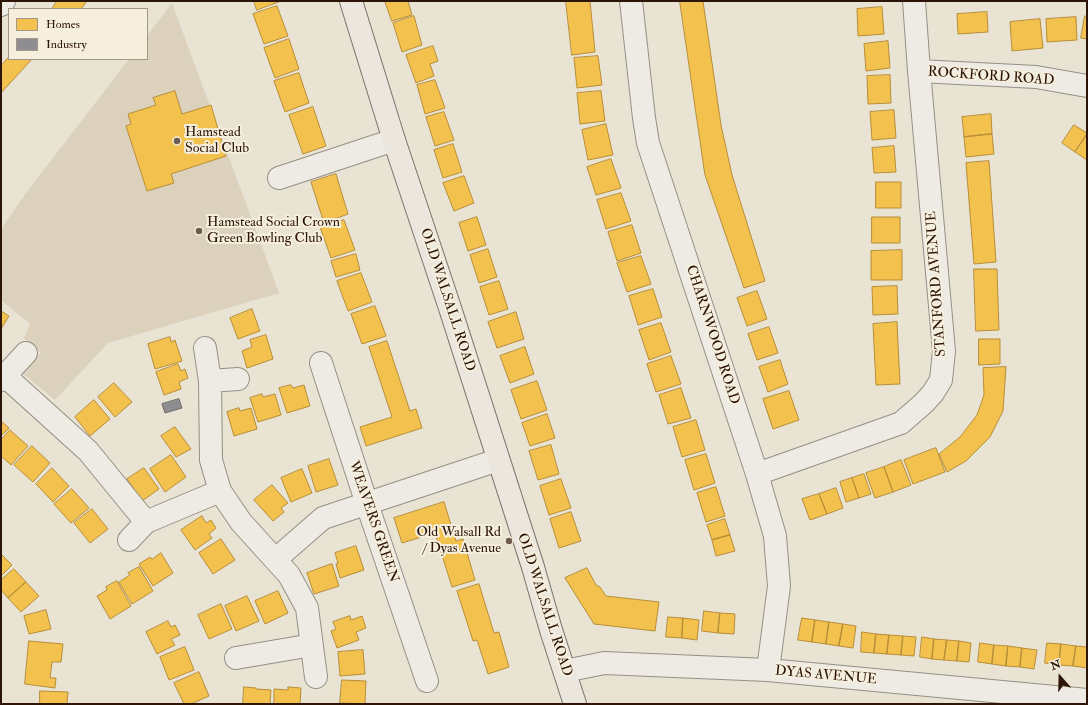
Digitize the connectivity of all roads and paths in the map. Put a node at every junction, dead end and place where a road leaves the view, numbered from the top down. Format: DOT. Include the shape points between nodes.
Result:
graph roads {
  1 [pos="4,1"];
  2 [pos="351,1"];
  3 [pos="631,1"];
  4 [pos="914,1"];
  5 [pos="1,4"];
  6 [pos="919,71"];
  7 [pos="1087,86"];
  8 [pos="394,140"];
  9 [pos="279,178"];
  10 [pos="205,348"];
  11 [pos="26,354"];
  12 [pos="320,363"];
  13 [pos="3,378"];
  14 [pos="238,379"];
  15 [pos="210,381"];
  16 [pos="498,460"];
  17 [pos="758,474"];
  18 [pos="220,491"];
  19 [pos="367,504"];
  20 [pos="146,522"];
  21 [pos="129,540"];
  22 [pos="276,559"];
  23 [pos="312,645"];
  24 [pos="236,658"];
  25 [pos="768,670"];
  26 [pos="565,671"];
  27 [pos="316,677"];
  28 [pos="427,681"];
  29 [pos="1087,700"];
  30 [pos="575,704"];
  1 -- 5 [label="street"];
  2 -- 8 [label="main road, OLD WALSALL ROAD"];
  3 -- 17 [label="street, CHARNWOOD ROAD" via="648,143"];
  4 -- 6 [label="street, STANFORD AVENUE"];
  6 -- 7 [label="street, ROCKFORD ROAD" via="1036,77"];
  6 -- 17 [label="street, STANFORD AVENUE" via="944,351 941,380 924,403 901,422"];
  8 -- 9 [label="street"];
  8 -- 16 [label="main road, OLD WALSALL ROAD"];
  10 -- 15 [label="street"];
  11 -- 13 [label="street"];
  12 -- 19 [label="street, WEAVERS GREEN"];
  13 -- 20 [label="street" via="88,450"];
  14 -- 15 [label="street"];
  15 -- 18 [label="street" via="211,460"];
  16 -- 19 [label="street"];
  16 -- 26 [label="main road, OLD WALSALL ROAD"];
  17 -- 25 [label="street, CHARNWOOD ROAD" via="775,536 779,586"];
  18 -- 20 [label="street"];
  18 -- 22 [label="street" via="241,522"];
  19 -- 22 [label="street" via="322,518"];
  19 -- 28 [label="street, WEAVERS GREEN"];
  20 -- 21 [label="street"];
  22 -- 23 [label="street" via="289,575 307,608"];
  23 -- 24 [label="street"];
  23 -- 27 [label="street"];
  25 -- 26 [label="street, DYAS AVENUE" via="604,663"];
  25 -- 29 [label="street, DYAS AVENUE"];
  26 -- 30 [label="main road, OLD WALSALL ROAD"];
}
